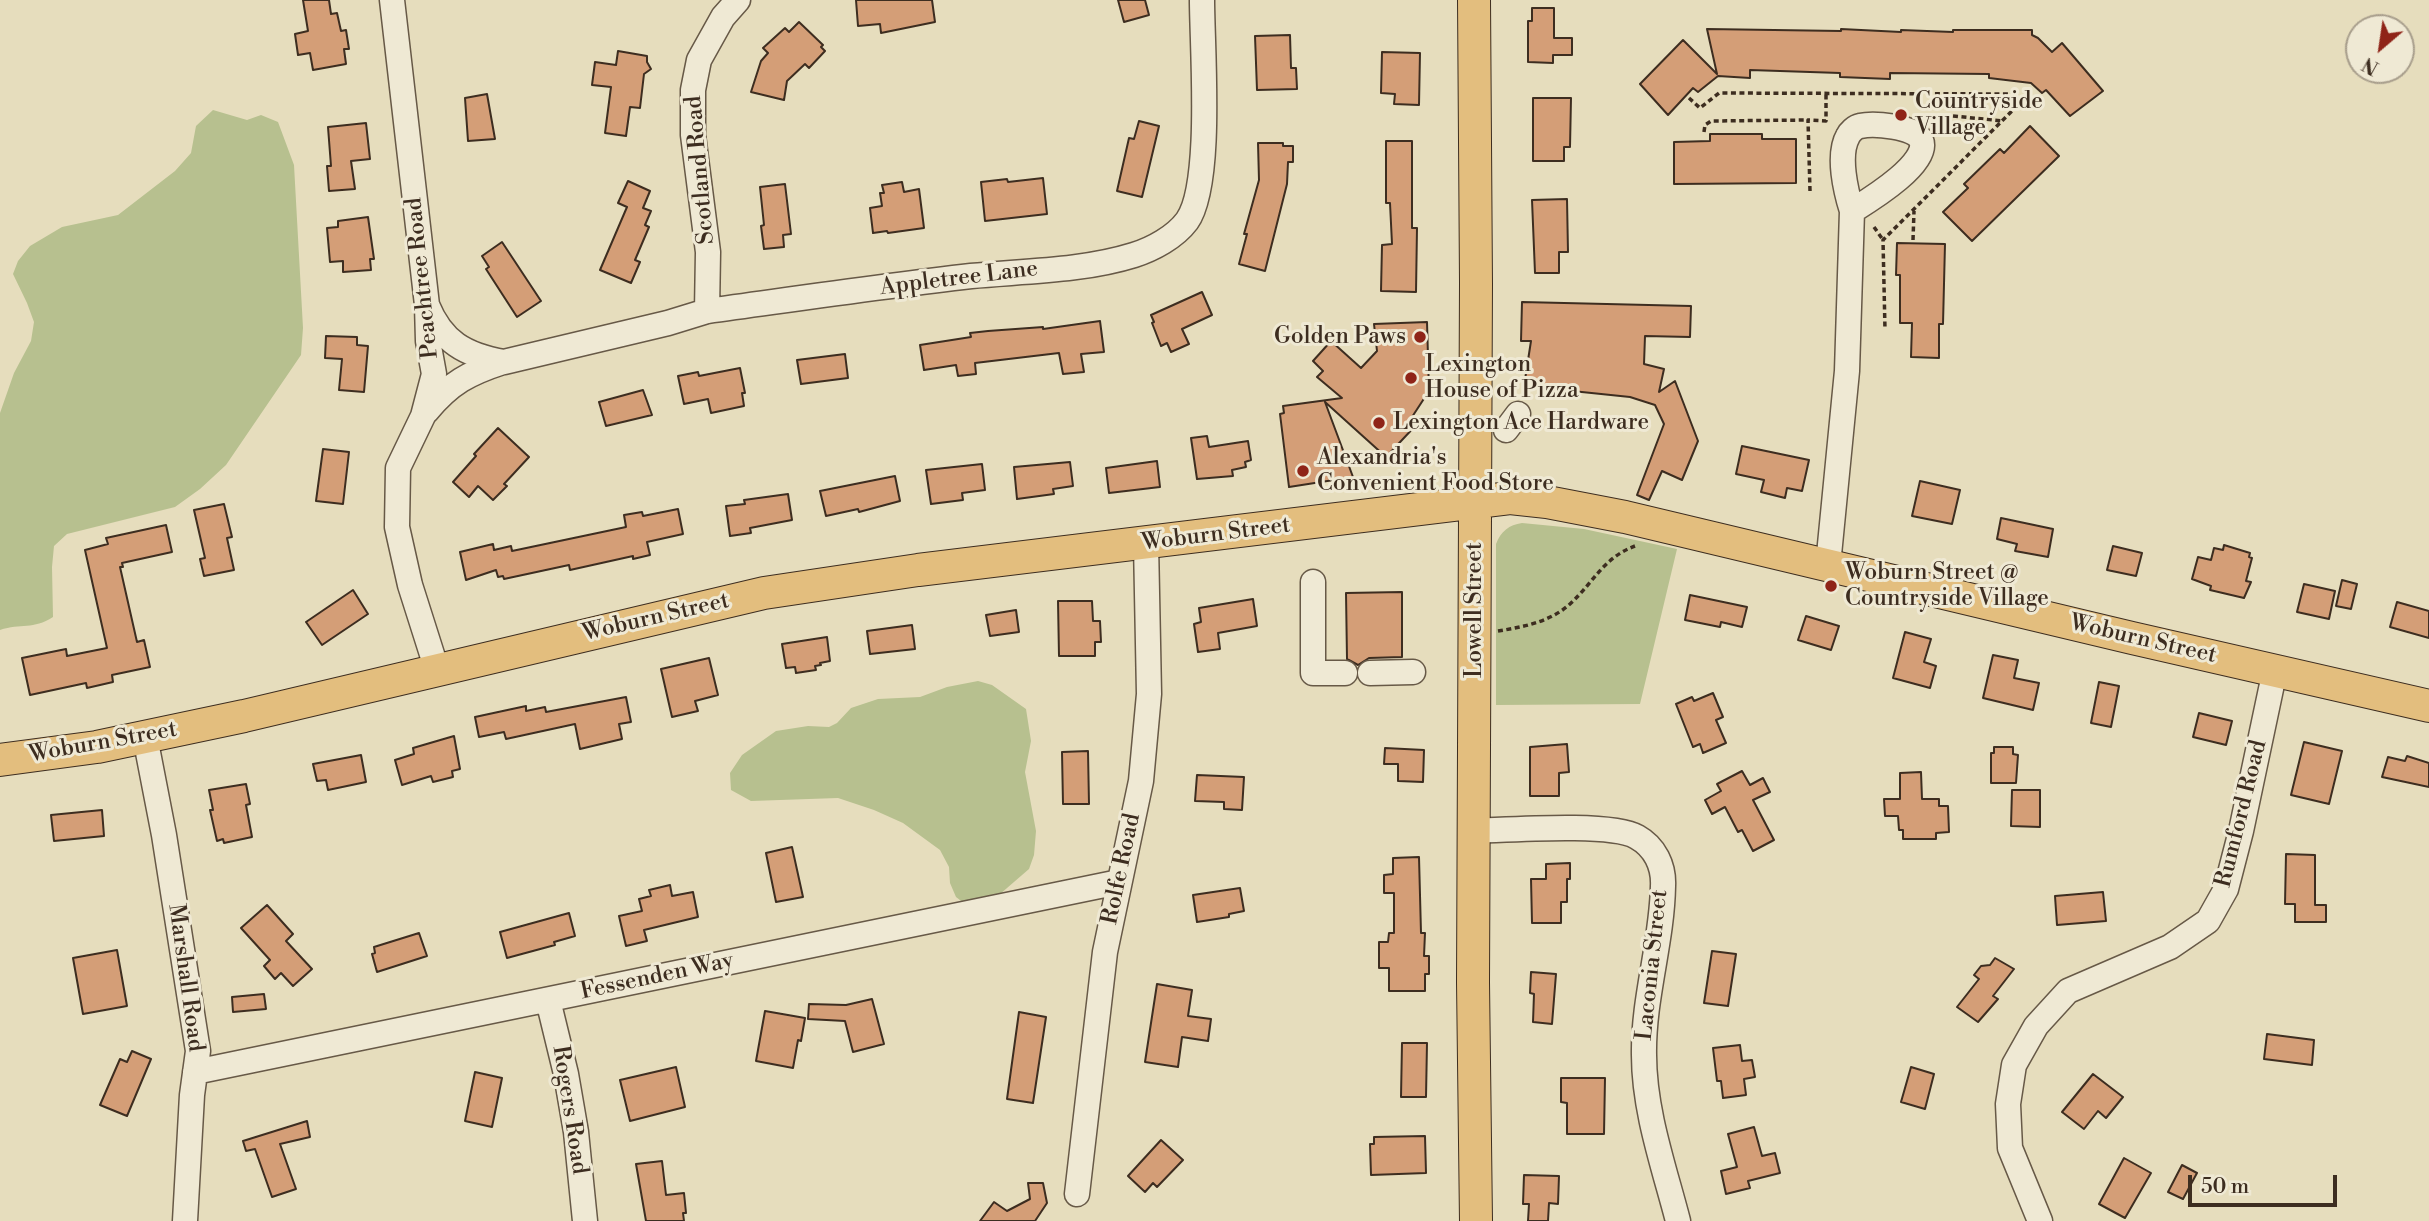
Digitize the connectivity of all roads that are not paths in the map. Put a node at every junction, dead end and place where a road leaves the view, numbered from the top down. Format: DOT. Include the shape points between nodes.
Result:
graph roads {
  1 [pos="393,0"];
  2 [pos="738,0"];
  3 [pos="1202,0"];
  4 [pos="1474,0"];
  5 [pos="1852,211"];
  6 [pos="427,305"];
  7 [pos="708,311"];
  8 [pos="504,362"];
  9 [pos="423,416"];
  10 [pos="1475,501"];
  11 [pos="1146,543"];
  12 [pos="1828,565"];
  13 [pos="1313,582"];
  14 [pos="437,670"];
  15 [pos="2275,670"];
  16 [pos="1345,673"];
  17 [pos="1370,673"];
  18 [pos="1413,673"];
  19 [pos="2429,706"];
  20 [pos="145,737"];
  21 [pos="0,760"];
  22 [pos="1473,831"];
  23 [pos="1119,882"];
  24 [pos="548,1000"];
  25 [pos="195,1072"];
  26 [pos="1077,1194"];
  27 [pos="186,1221"];
  28 [pos="585,1221"];
  29 [pos="1476,1221"];
  30 [pos="1678,1221"];
  31 [pos="2040,1221"];
  1 -- 6 [label="street, Peachtree Road"];
  2 -- 7 [label="street, Scotland Road" via="699,60 693,89 693,135 708,252"];
  3 -- 7 [label="street, Appletree Lane" via="1198,195 1187,221 1163,243 1112,261"];
  4 -- 10 [label="main road, Lowell Street"];
  5 -- 12 [label="street" via="1847,371"];
  6 -- 8 [label="street, Appletree Lane" via="435,325 456,345 479,358"];
  6 -- 9 [label="street, Peachtree Road" via="434,374"];
  7 -- 8 [label="street, Appletree Lane"];
  8 -- 9 [label="street, Appletree Lane" via="471,373 443,391"];
  9 -- 14 [label="street, Peachtree Road" via="398,468 397,527"];
  10 -- 11 [label="main road, Woburn Street"];
  10 -- 12 [label="main road, Woburn Street" via="1547,502"];
  10 -- 22 [label="main road, Lowell Street"];
  11 -- 14 [label="main road, Woburn Street" via="764,593"];
  11 -- 23 [label="street, Rolfe Road" via="1149,694 1141,781"];
  12 -- 15 [label="main road, Woburn Street"];
  13 -- 16 [label="street" via="1314,673"];
  14 -- 20 [label="main road, Woburn Street"];
  15 -- 19 [label="main road, Woburn Street"];
  15 -- 31 [label="street, Rumford Road" via="2226,889 2208,921 2170,947 2068,991 2036,1027 2014,1065 2008,1104 2010,1148"];
  17 -- 18 [label="street"];
  20 -- 21 [label="main road, Woburn Street"];
  20 -- 25 [label="street, Marshall Road" via="198,1051"];
  22 -- 29 [label="main road, Lowell Street"];
  22 -- 30 [label="street, Laconia Street" via="1617,830 1638,838 1658,859 1663,876 1662,915 1645,1026 1644,1073"];
  23 -- 24 [label="street, Fessenden Way"];
  23 -- 26 [label="street, Rolfe Road" via="1105,952"];
  24 -- 25 [label="street, Fessenden Way"];
  24 -- 28 [label="street, Rogers Road" via="576,1132"];
  25 -- 27 [label="street, Marshall Road"];
}
